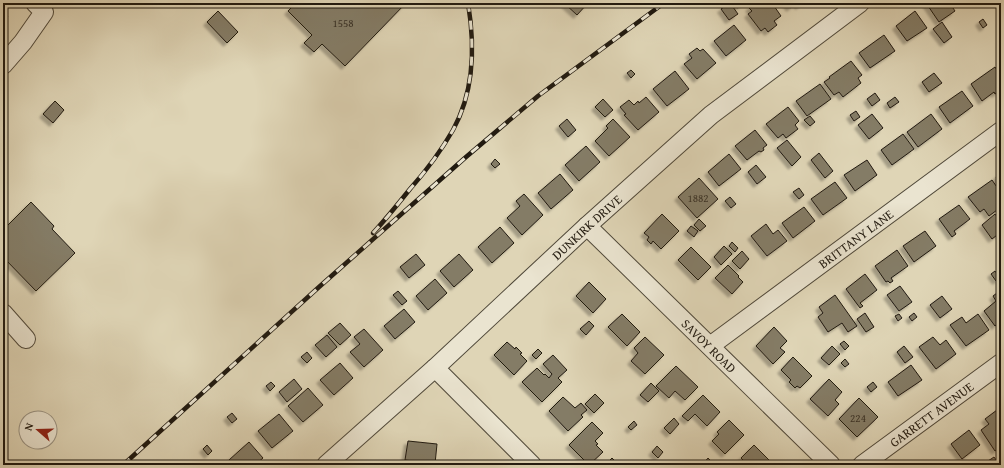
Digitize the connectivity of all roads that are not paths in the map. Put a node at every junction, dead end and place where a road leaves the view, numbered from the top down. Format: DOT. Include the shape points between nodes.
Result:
graph roads {
  1 [pos="36,3"];
  2 [pos="860,3"];
  3 [pos="3,65"];
  4 [pos="1001,131"];
  5 [pos="587,226"];
  6 [pos="3,312"];
  7 [pos="26,339"];
  8 [pos="710,346"];
  9 [pos="1001,363"];
  10 [pos="435,368"];
  11 [pos="326,465"];
  12 [pos="532,465"];
  13 [pos="830,465"];
  14 [pos="862,465"];
  1 -- 3 [label="street" via="44,12"];
  2 -- 5 [label="street, DUNKIRK DRIVE" via="711,115"];
  4 -- 8 [label="street, BRITTANY LANE"];
  5 -- 8 [label="street, SAVOY ROAD"];
  5 -- 10 [label="street, DUNKIRK DRIVE"];
  6 -- 7 [label="street"];
  8 -- 13 [label="street, SAVOY ROAD"];
  9 -- 14 [label="street, GARRETT AVENUE"];
  10 -- 11 [label="street, DUNKIRK DRIVE"];
  10 -- 12 [label="street"];
}
